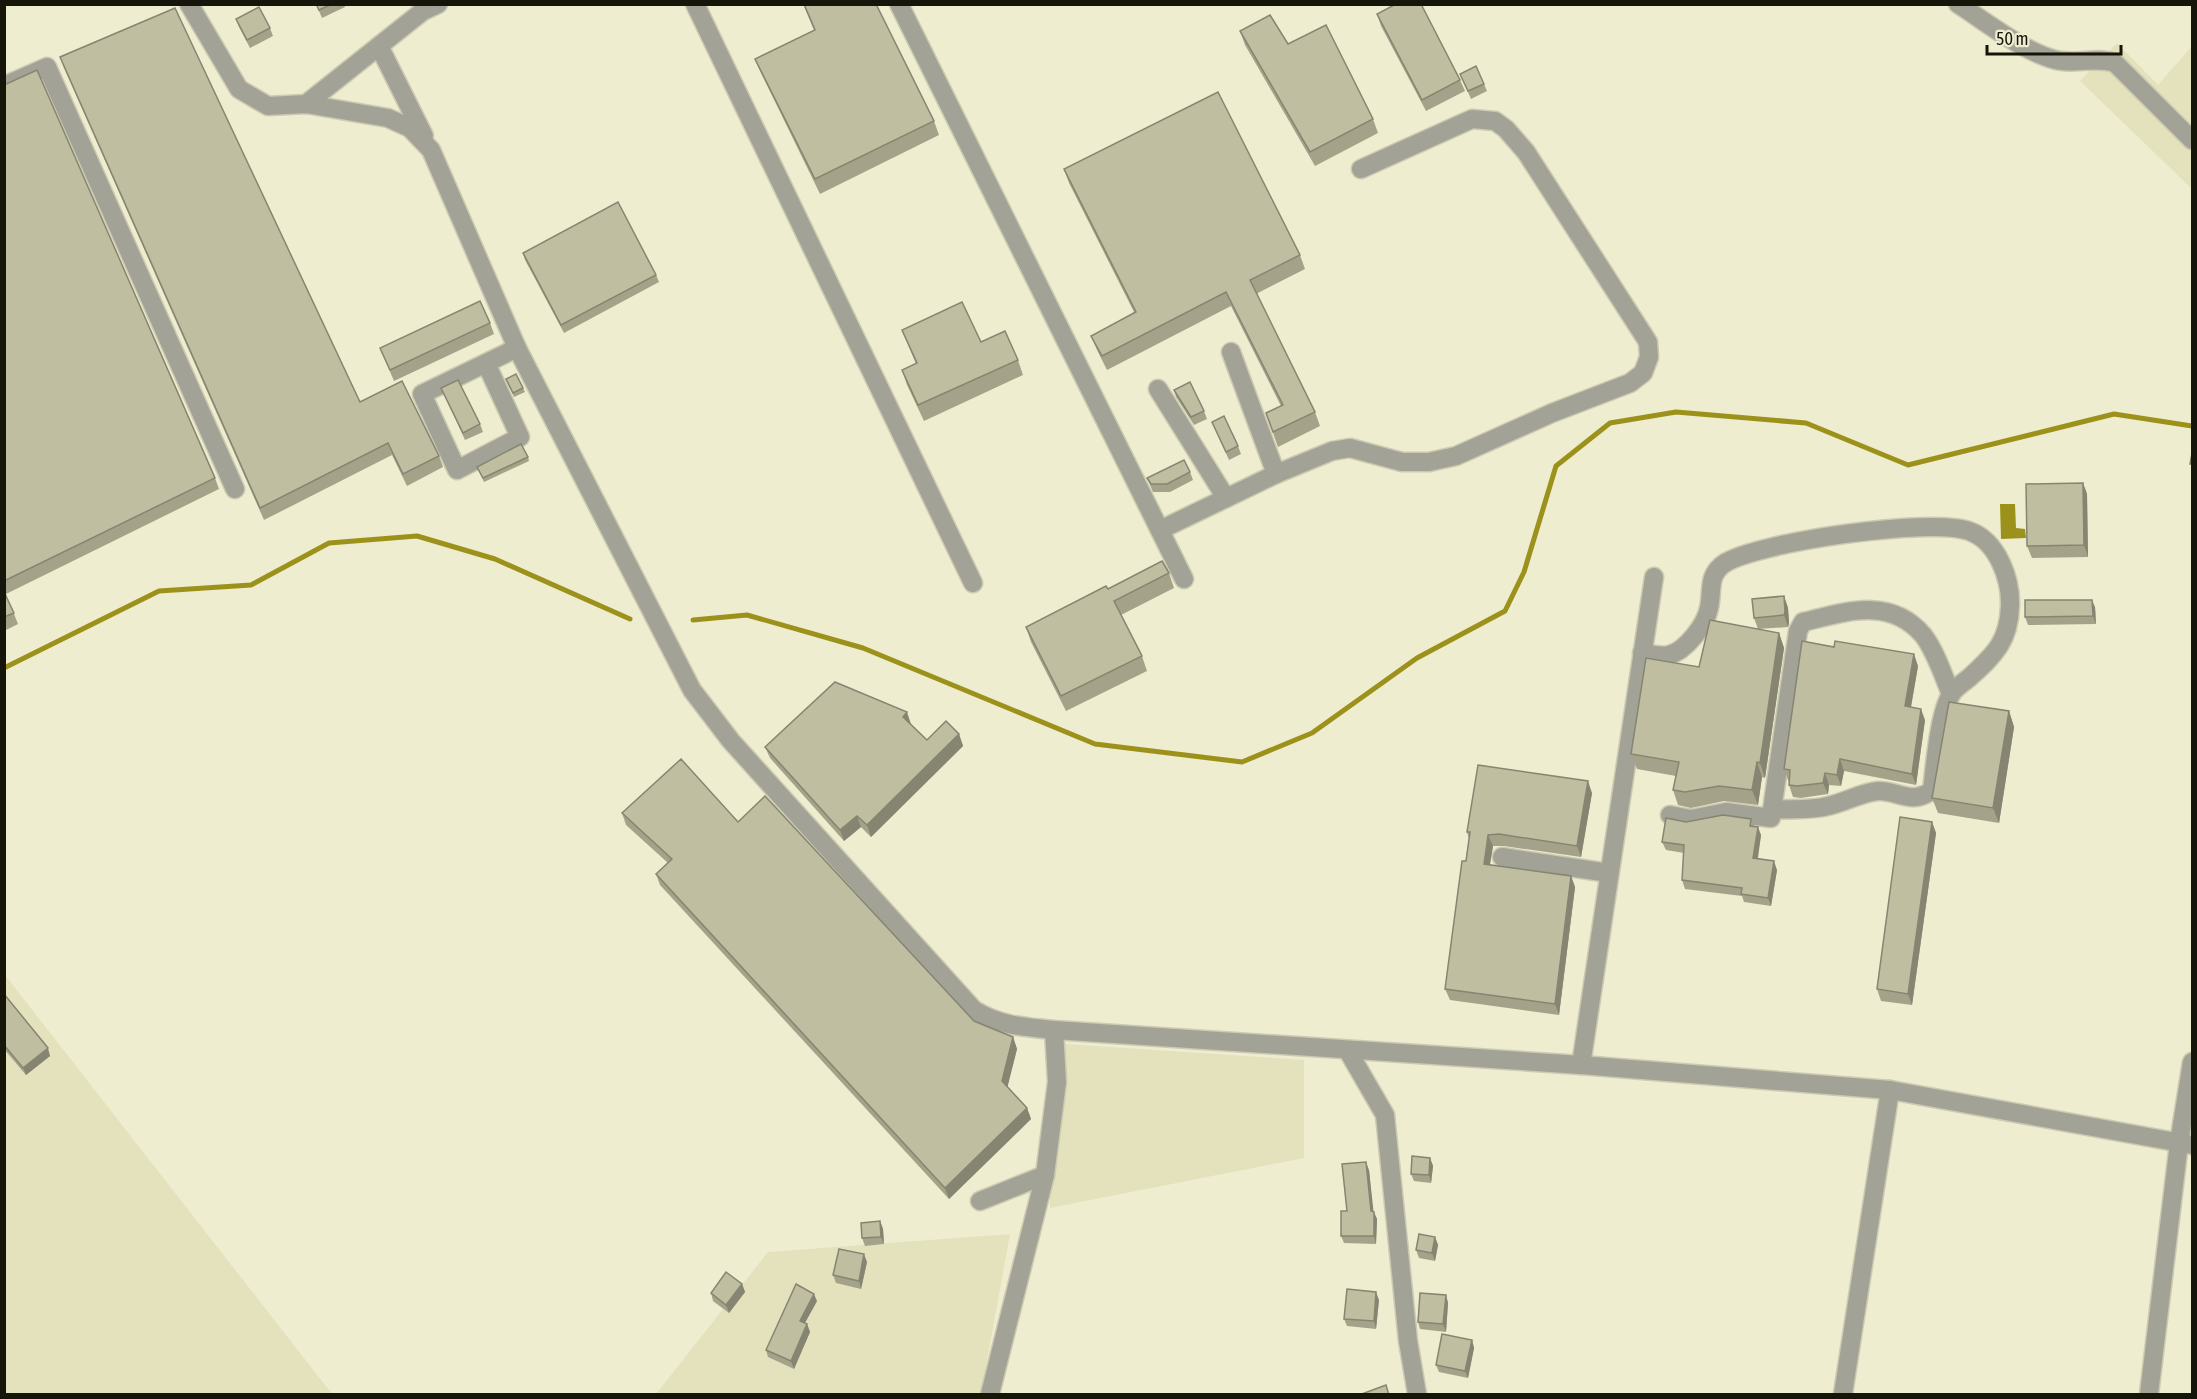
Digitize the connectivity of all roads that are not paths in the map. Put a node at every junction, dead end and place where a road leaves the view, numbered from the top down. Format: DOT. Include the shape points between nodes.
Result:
graph roads {
  1 [pos="189,4"];
  2 [pos="438,4"];
  3 [pos="695,4"];
  4 [pos="899,4"];
  5 [pos="1958,4"];
  6 [pos="379,46"];
  7 [pos="4,86"];
  8 [pos="306,104"];
  9 [pos="2193,140"];
  10 [pos="431,150"];
  11 [pos="1361,169"];
  12 [pos="517,348"];
  13 [pos="1231,352"];
  14 [pos="486,363"];
  15 [pos="1158,389"];
  16 [pos="1276,474"];
  17 [pos="235,489"];
  18 [pos="1226,498"];
  19 [pos="1160,530"];
  20 [pos="1654,577"];
  21 [pos="1184,579"];
  22 [pos="974,583"];
  23 [pos="1642,653"];
  24 [pos="1951,693"];
  25 [pos="1772,810"];
  26 [pos="1670,815"];
  27 [pos="1502,857"];
  28 [pos="1609,873"];
  29 [pos="1054,1030"];
  30 [pos="1348,1051"];
  31 [pos="2193,1062"];
  32 [pos="1581,1065"];
  33 [pos="1890,1090"];
  34 [pos="2186,1144"];
  35 [pos="1045,1175"];
  36 [pos="980,1201"];
  37 [pos="990,1395"];
  38 [pos="1417,1395"];
  39 [pos="1843,1395"];
  40 [pos="2149,1395"];
  1 -- 8 [label="street" via="239,89 268,106"];
  2 -- 6 [label="street"];
  3 -- 22 [label="street"];
  4 -- 19 [label="street"];
  5 -- 9 [label="street" via="2052,59 2115,63"];
  6 -- 8 [label="street"];
  6 -- 10 [label="street"];
  7 -- 17 [label="street" via="47,67"];
  8 -- 10 [label="street" via="388,118 410,128"];
  10 -- 12 [label="street"];
  11 -- 16 [label="street" via="1472,118 1495,121 1526,152 1648,342 1649,357 1643,373 1630,383 1456,456 1402,462 1350,448 1332,451"];
  12 -- 14 [label="street"];
  12 -- 29 [label="street" via="692,690 730,741 974,1010 1004,1025"];
  13 -- 16 [label="street"];
  14 -- 14 [label="street" via="422,394 457,470 520,437"];
  15 -- 18 [label="street"];
  16 -- 18 [label="street"];
  18 -- 19 [label="street"];
  19 -- 21 [label="street"];
  20 -- 23 [label="street"];
  23 -- 24 [label="street" via="1670,655 1686,644 1709,609 1709,583 1721,566 1738,556 1833,536 1936,526 1971,531 1989,546 2006,572 2009,590 2007,634 1996,653"];
  23 -- 28 [label="street"];
  24 -- 25 [label="street" via="1932,790 1924,796 1901,797 1881,791 1822,807"];
  24 -- 25 [label="street" via="1924,636 1901,615 1876,609 1803,622 1798,631"];
  25 -- 26 [label="street" via="1771,818 1726,812 1691,819"];
  27 -- 28 [label="street"];
  28 -- 32 [label="street"];
  29 -- 30 [label="street"];
  29 -- 35 [label="street" via="1057,1082"];
  30 -- 32 [label="street"];
  30 -- 38 [label="street" via="1384,1115"];
  31 -- 34 [label="street"];
  32 -- 33 [label="street"];
  33 -- 34 [label="street"];
  33 -- 39 [label="street"];
  34 -- 40 [label="street"];
  35 -- 36 [label="street"];
  35 -- 37 [label="street"];
}
